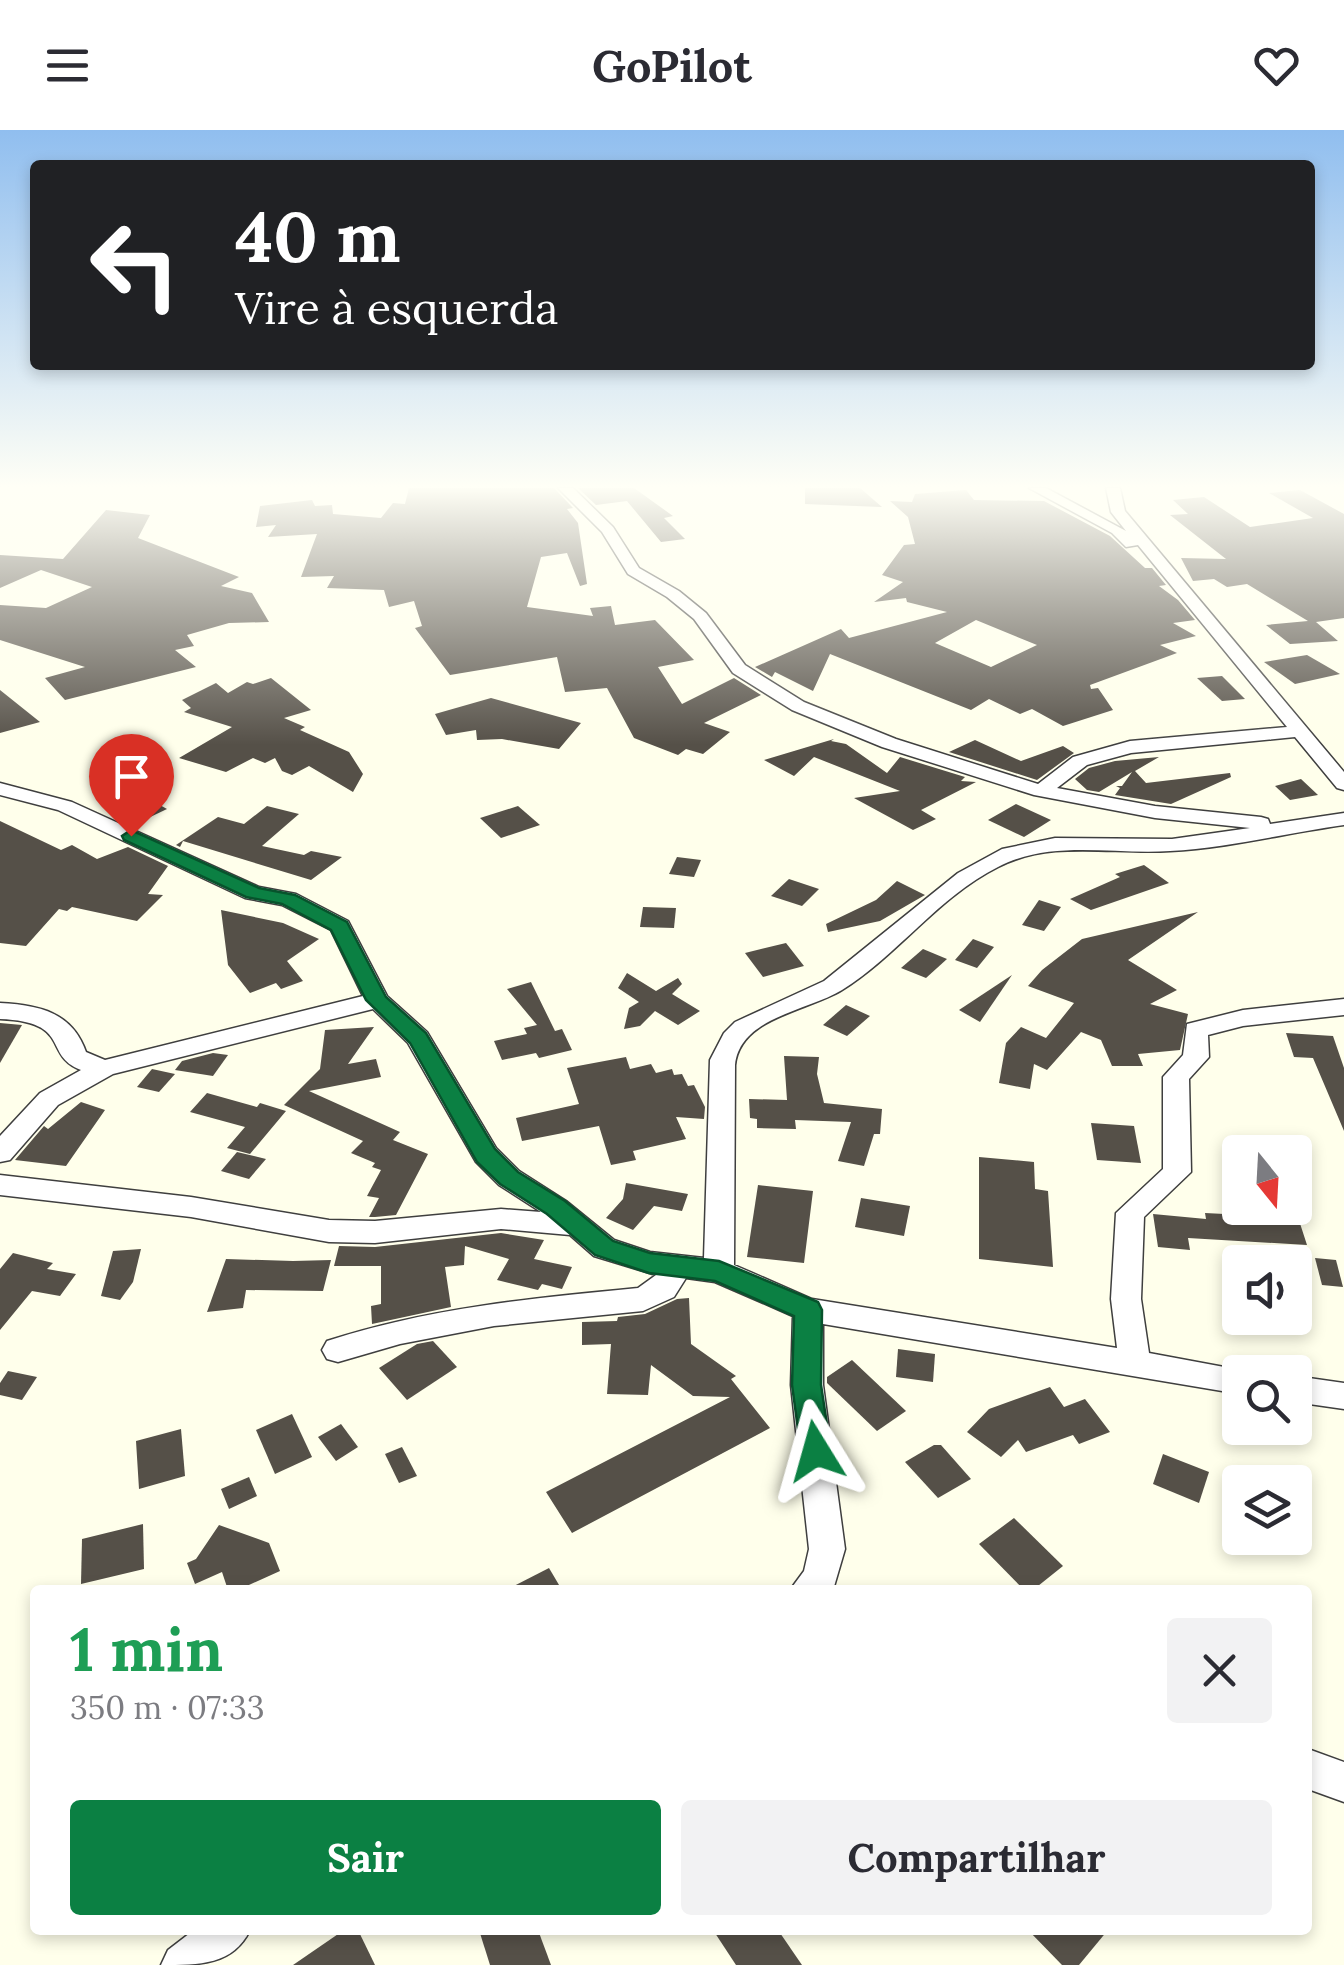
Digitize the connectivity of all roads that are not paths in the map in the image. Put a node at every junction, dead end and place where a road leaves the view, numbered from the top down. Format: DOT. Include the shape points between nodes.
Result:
graph roads {
  1 [pos="637,574"];
  2 [pos="1172,574"];
  3 [pos="1300,731"];
  4 [pos="1344,784"];
  5 [pos="0,788"];
  6 [pos="1041,791"];
  7 [pos="1344,820"];
  8 [pos="1296,825"];
  9 [pos="377,1000"];
  10 [pos="1344,1007"];
  11 [pos="0,1012"];
  12 [pos="105,1068"];
  13 [pos="0,1154"];
  14 [pos="0,1185"];
  15 [pos="573,1225"];
  16 [pos="678,1266"];
  17 [pos="719,1271"];
  18 [pos="808,1310"];
  19 [pos="338,1350"];
  20 [pos="1135,1366"];
  21 [pos="1222,1378"];
  22 [pos="1312,1391"];
  23 [pos="1344,1396"];
  24 [pos="822,1585"];
  25 [pos="1312,1771"];
  26 [pos="1344,1782"];
  27 [pos="222,1935"];
  28 [pos="183,1965"];
  1 -- 6 [label="street" via="686,605 739,669 798,706 889,744"];
  2 -- 3 [label="street"];
  3 -- 4 [label="street"];
  3 -- 6 [label="street" via="1130,746 1080,760"];
  5 -- 9 [label="street" via="65,806 254,893 320,914 350,940"];
  6 -- 8 [label="street" via="1155,812"];
  7 -- 8 [label="street"];
  8 -- 17 [label="street" via="1167,845 1067,841 1030,847 988,863 854,972 740,1032 724,1052 716,1168"];
  9 -- 12 [label="street"];
  9 -- 15 [label="street" via="418,1038 486,1156"];
  10 -- 20 [label="street" via="1196,1030 1196,1058 1176,1077 1178,1172 1130,1213 1126,1298"];
  11 -- 12 [label="street" via="45,1018 63,1030 80,1063"];
  12 -- 13 [label="street" via="49,1100"];
  14 -- 15 [label="street" via="328,1231 501,1219"];
  15 -- 16 [label="street" via="604,1248"];
  16 -- 17 [label="street"];
  16 -- 19 [label="street" via="663,1289 643,1299 494,1314"];
  17 -- 18 [label="street"];
  18 -- 20 [label="street"];
  18 -- 24 [label="street" via="806,1385 827,1549"];
  20 -- 21 [label="street"];
  22 -- 23 [label="street"];
  25 -- 26 [label="street"];
  27 -- 28 [label="street"];
}
